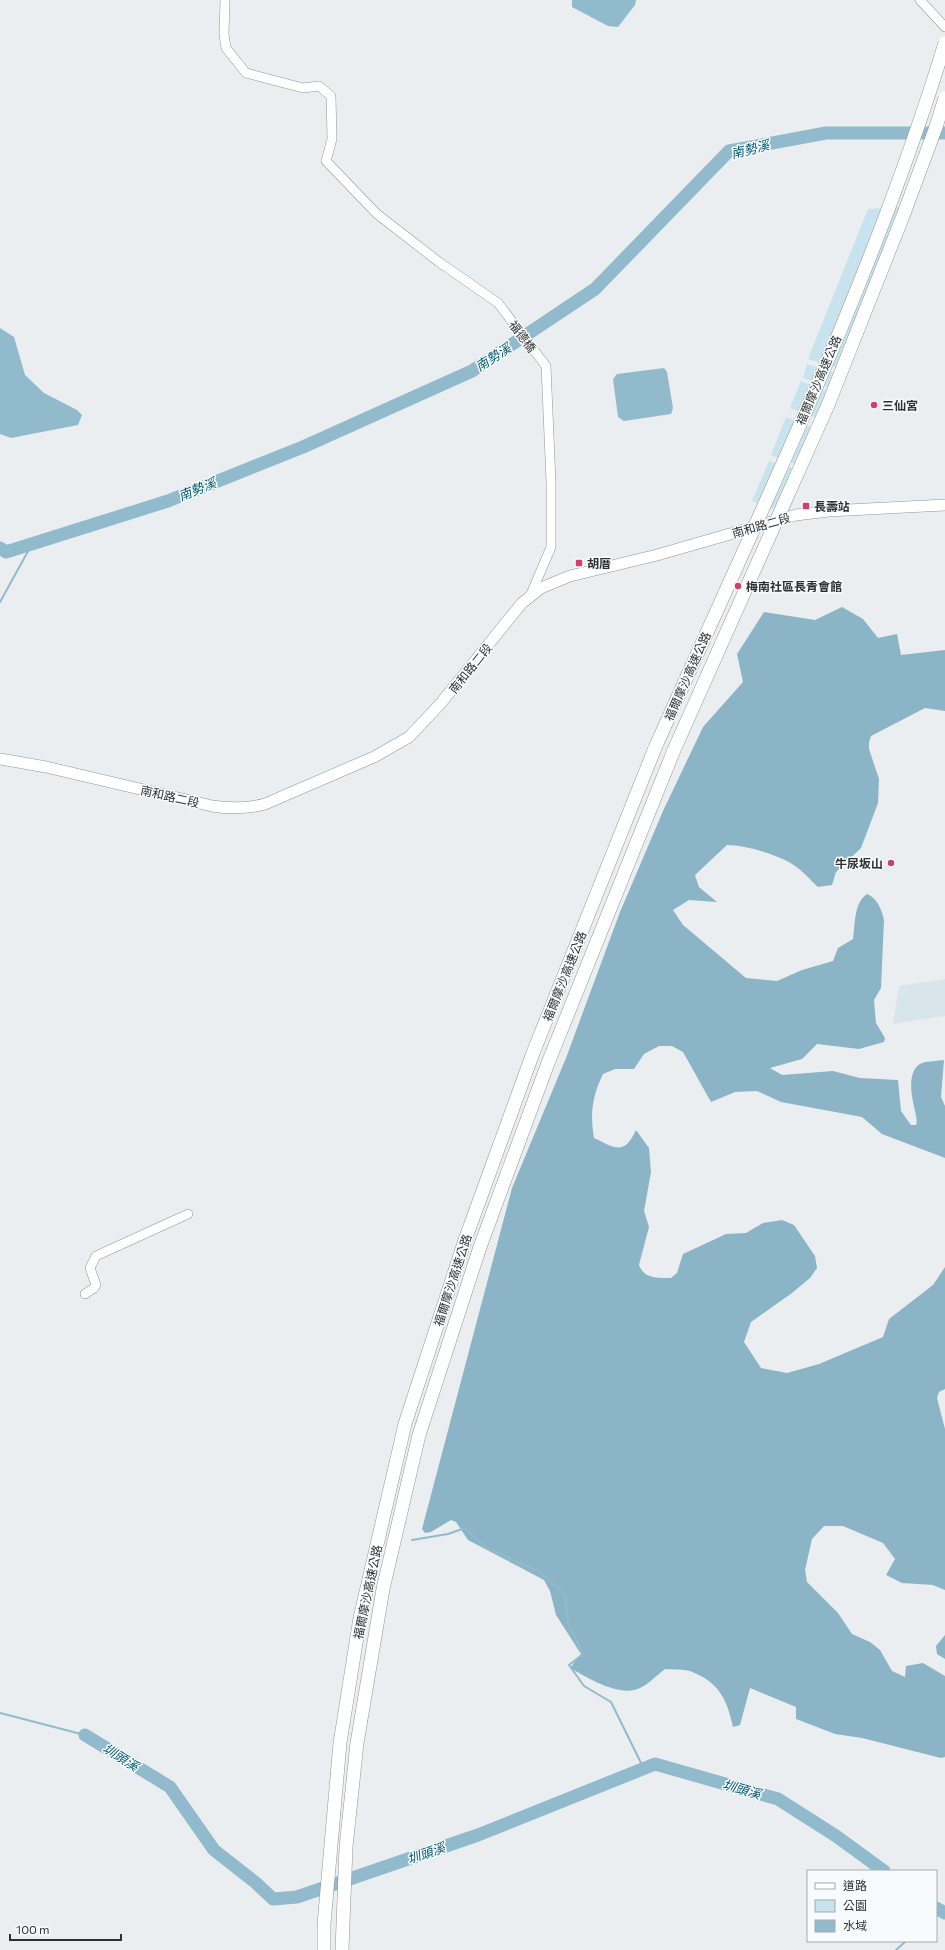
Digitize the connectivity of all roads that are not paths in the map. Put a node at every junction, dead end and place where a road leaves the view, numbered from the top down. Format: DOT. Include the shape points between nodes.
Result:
graph roads {
  1 [pos="225,0"];
  2 [pos="920,0"];
  3 [pos="945,27"];
  4 [pos="945,43"];
  5 [pos="945,98"];
  6 [pos="945,505"];
  7 [pos="531,594"];
  8 [pos="0,759"];
  9 [pos="188,1214"];
  10 [pos="85,1294"];
  11 [pos="324,1950"];
  12 [pos="342,1950"];
  1 -- 7 [label="street, 福德橋" via="226,48 246,73 303,88 319,86 331,96 332,139 326,161 377,214 498,303 546,366 551,547"];
  2 -- 3 [label="street"];
  4 -- 11 [label="highway, 福爾摩沙高速公路, bridge" via="921,121 888,211 826,364 655,748 533,1054 465,1240 405,1424 360,1618 340,1743 324,1924"];
  5 -- 12 [label="highway, 福爾摩沙高速公路, bridge" via="914,186 828,405 674,750 548,1063 480,1247 419,1435 383,1589 357,1743 346,1847"];
  6 -- 7 [label="main road, 南和路二段" via="796,515 657,555 570,576"];
  7 -- 8 [label="main road, 南和路二段" via="441,703 408,737 374,757 265,804 248,808 212,806 46,767"];
  9 -- 10 [label="street" via="96,1256 90,1268 96,1285"];
}
